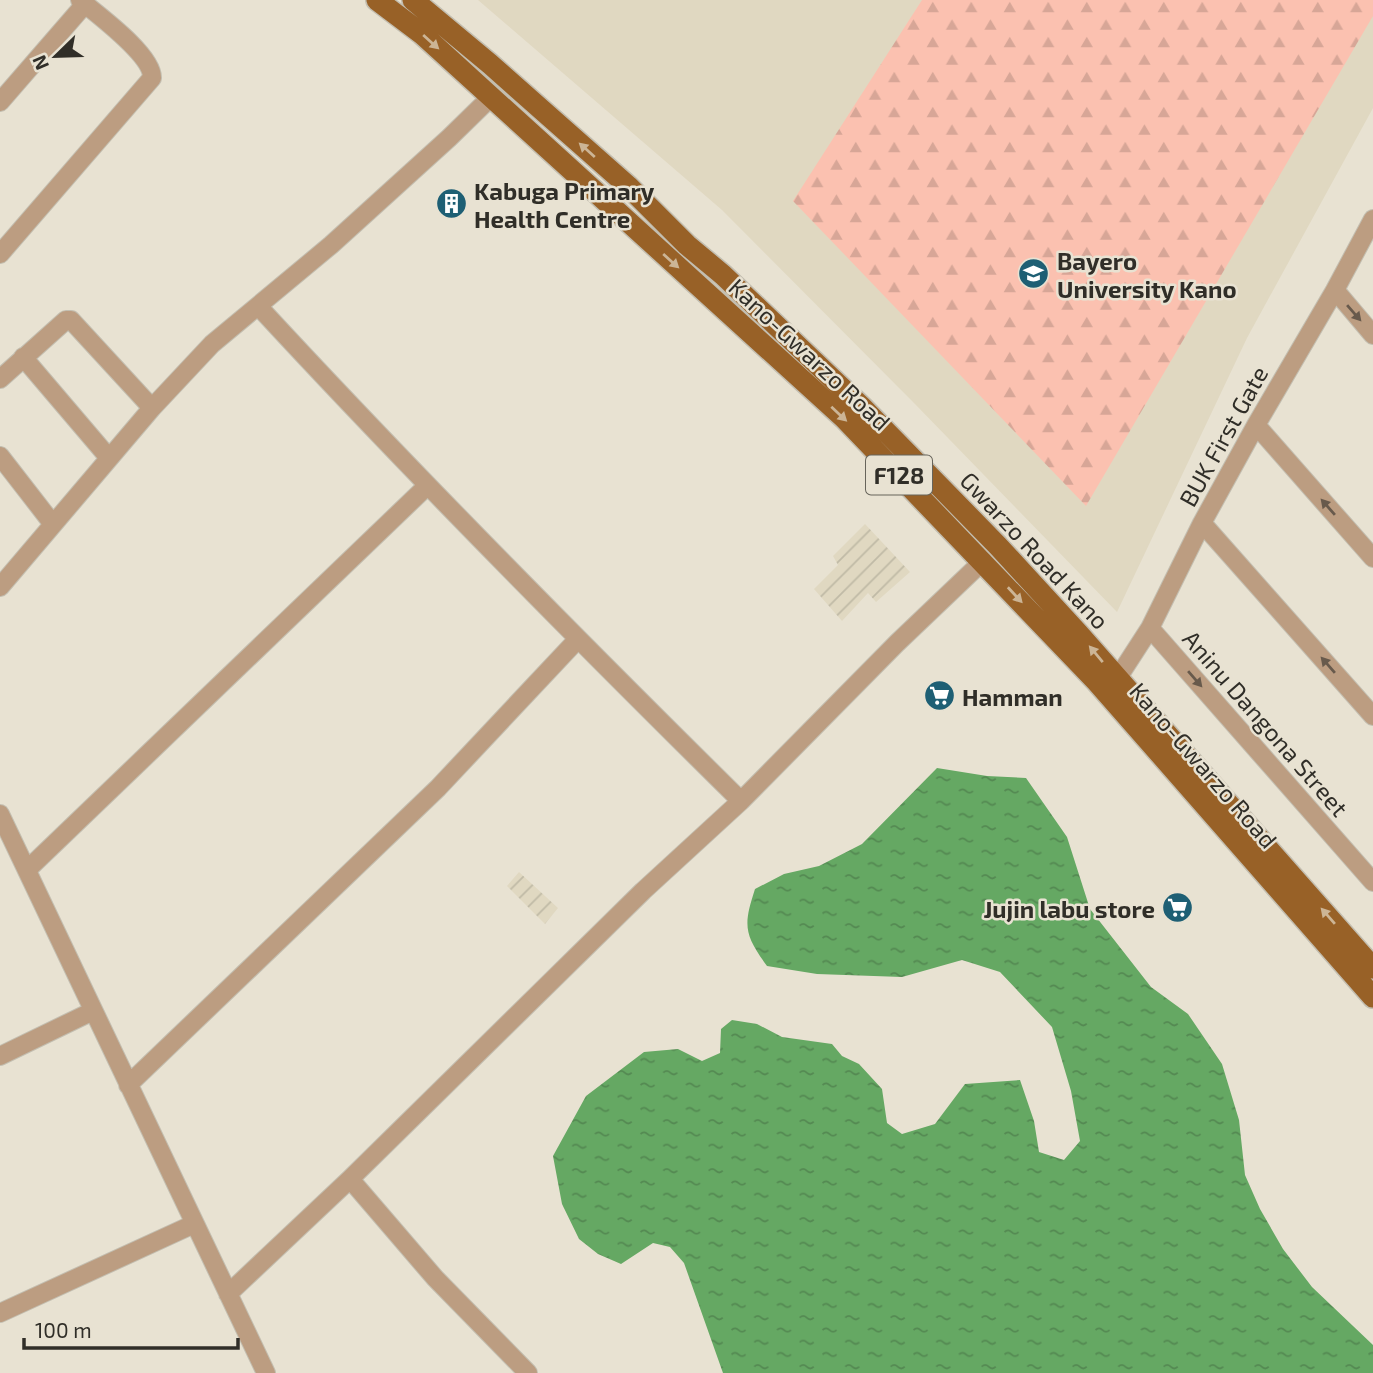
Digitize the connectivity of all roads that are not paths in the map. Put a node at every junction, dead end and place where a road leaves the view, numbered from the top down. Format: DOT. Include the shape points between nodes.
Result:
graph roads {
  1 [pos="377,0"];
  2 [pos="412,0"];
  3 [pos="83,2"];
  4 [pos="491,97"];
  5 [pos="0,102"];
  6 [pos="1373,219"];
  7 [pos="0,254"];
  8 [pos="1335,290"];
  9 [pos="259,307"];
  10 [pos="1373,335"];
  11 [pos="23,357"];
  12 [pos="0,379"];
  13 [pos="152,408"];
  14 [pos="1256,425"];
  15 [pos="0,456"];
  16 [pos="109,458"];
  17 [pos="920,466"];
  18 [pos="905,481"];
  19 [pos="427,486"];
  20 [pos="52,523"];
  21 [pos="1202,523"];
  22 [pos="1373,558"];
  23 [pos="983,561"];
  24 [pos="0,587"];
  25 [pos="1150,628"];
  26 [pos="577,640"];
  27 [pos="1117,679"];
  28 [pos="1373,716"];
  29 [pos="741,801"];
  30 [pos="0,814"];
  31 [pos="28,869"];
  32 [pos="1373,881"];
  33 [pos="1373,968"];
  34 [pos="1373,997"];
  35 [pos="93,1011"];
  36 [pos="0,1056"];
  37 [pos="128,1085"];
  38 [pos="350,1179"];
  39 [pos="194,1224"];
  40 [pos="228,1294"];
  41 [pos="0,1313"];
  42 [pos="266,1373"];
  43 [pos="528,1373"];
  1 -- 4 [label="main road, Kano-Gwarzo Road / F128, one-way"];
  17 -- 2 [label="main road, Gwarzo Road Kano / F128, one-way" via="628,186"];
  3 -- 5 [label="street"];
  3 -- 7 [label="street" via="138,51 152,78"];
  4 -- 9 [label="street"];
  4 -- 18 [label="main road, Kano-Gwarzo Road / F128, one-way" via="844,418"];
  6 -- 8 [label="street, BUK First Gate"];
  8 -- 10 [label="street, one-way"];
  8 -- 14 [label="street, BUK First Gate"];
  9 -- 13 [label="street" via="212,344"];
  9 -- 19 [label="street"];
  11 -- 12 [label="street"];
  11 -- 13 [label="street" via="71,320"];
  11 -- 16 [label="street"];
  13 -- 16 [label="street"];
  14 -- 21 [label="street, BUK First Gate"];
  22 -- 14 [label="street, one-way"];
  15 -- 20 [label="street"];
  16 -- 20 [label="street"];
  17 -- 18 [label="main road"];
  27 -- 17 [label="main road, Gwarzo Road Kano / F128, one-way"];
  18 -- 23 [label="main road, Kano-Gwarzo Road / F128"];
  19 -- 26 [label="street"];
  19 -- 31 [label="street"];
  20 -- 24 [label="street"];
  21 -- 25 [label="street, BUK First Gate"];
  28 -- 21 [label="street, one-way"];
  23 -- 29 [label="street"];
  23 -- 34 [label="main road, Kano-Gwarzo Road / F128, one-way" via="1097,682"];
  25 -- 27 [label="street, BUK First Gate"];
  25 -- 32 [label="street, Aninu Dangona Street, one-way"];
  26 -- 29 [label="street"];
  26 -- 37 [label="street" via="438,788"];
  33 -- 27 [label="main road, Gwarzo Road Kano / F128, one-way"];
  29 -- 38 [label="street"];
  30 -- 31 [label="street"];
  31 -- 35 [label="street"];
  35 -- 36 [label="street"];
  35 -- 37 [label="street"];
  37 -- 39 [label="street"];
  38 -- 40 [label="street"];
  38 -- 43 [label="street" via="435,1278"];
  39 -- 40 [label="street"];
  39 -- 41 [label="street"];
  40 -- 42 [label="street"];
}
